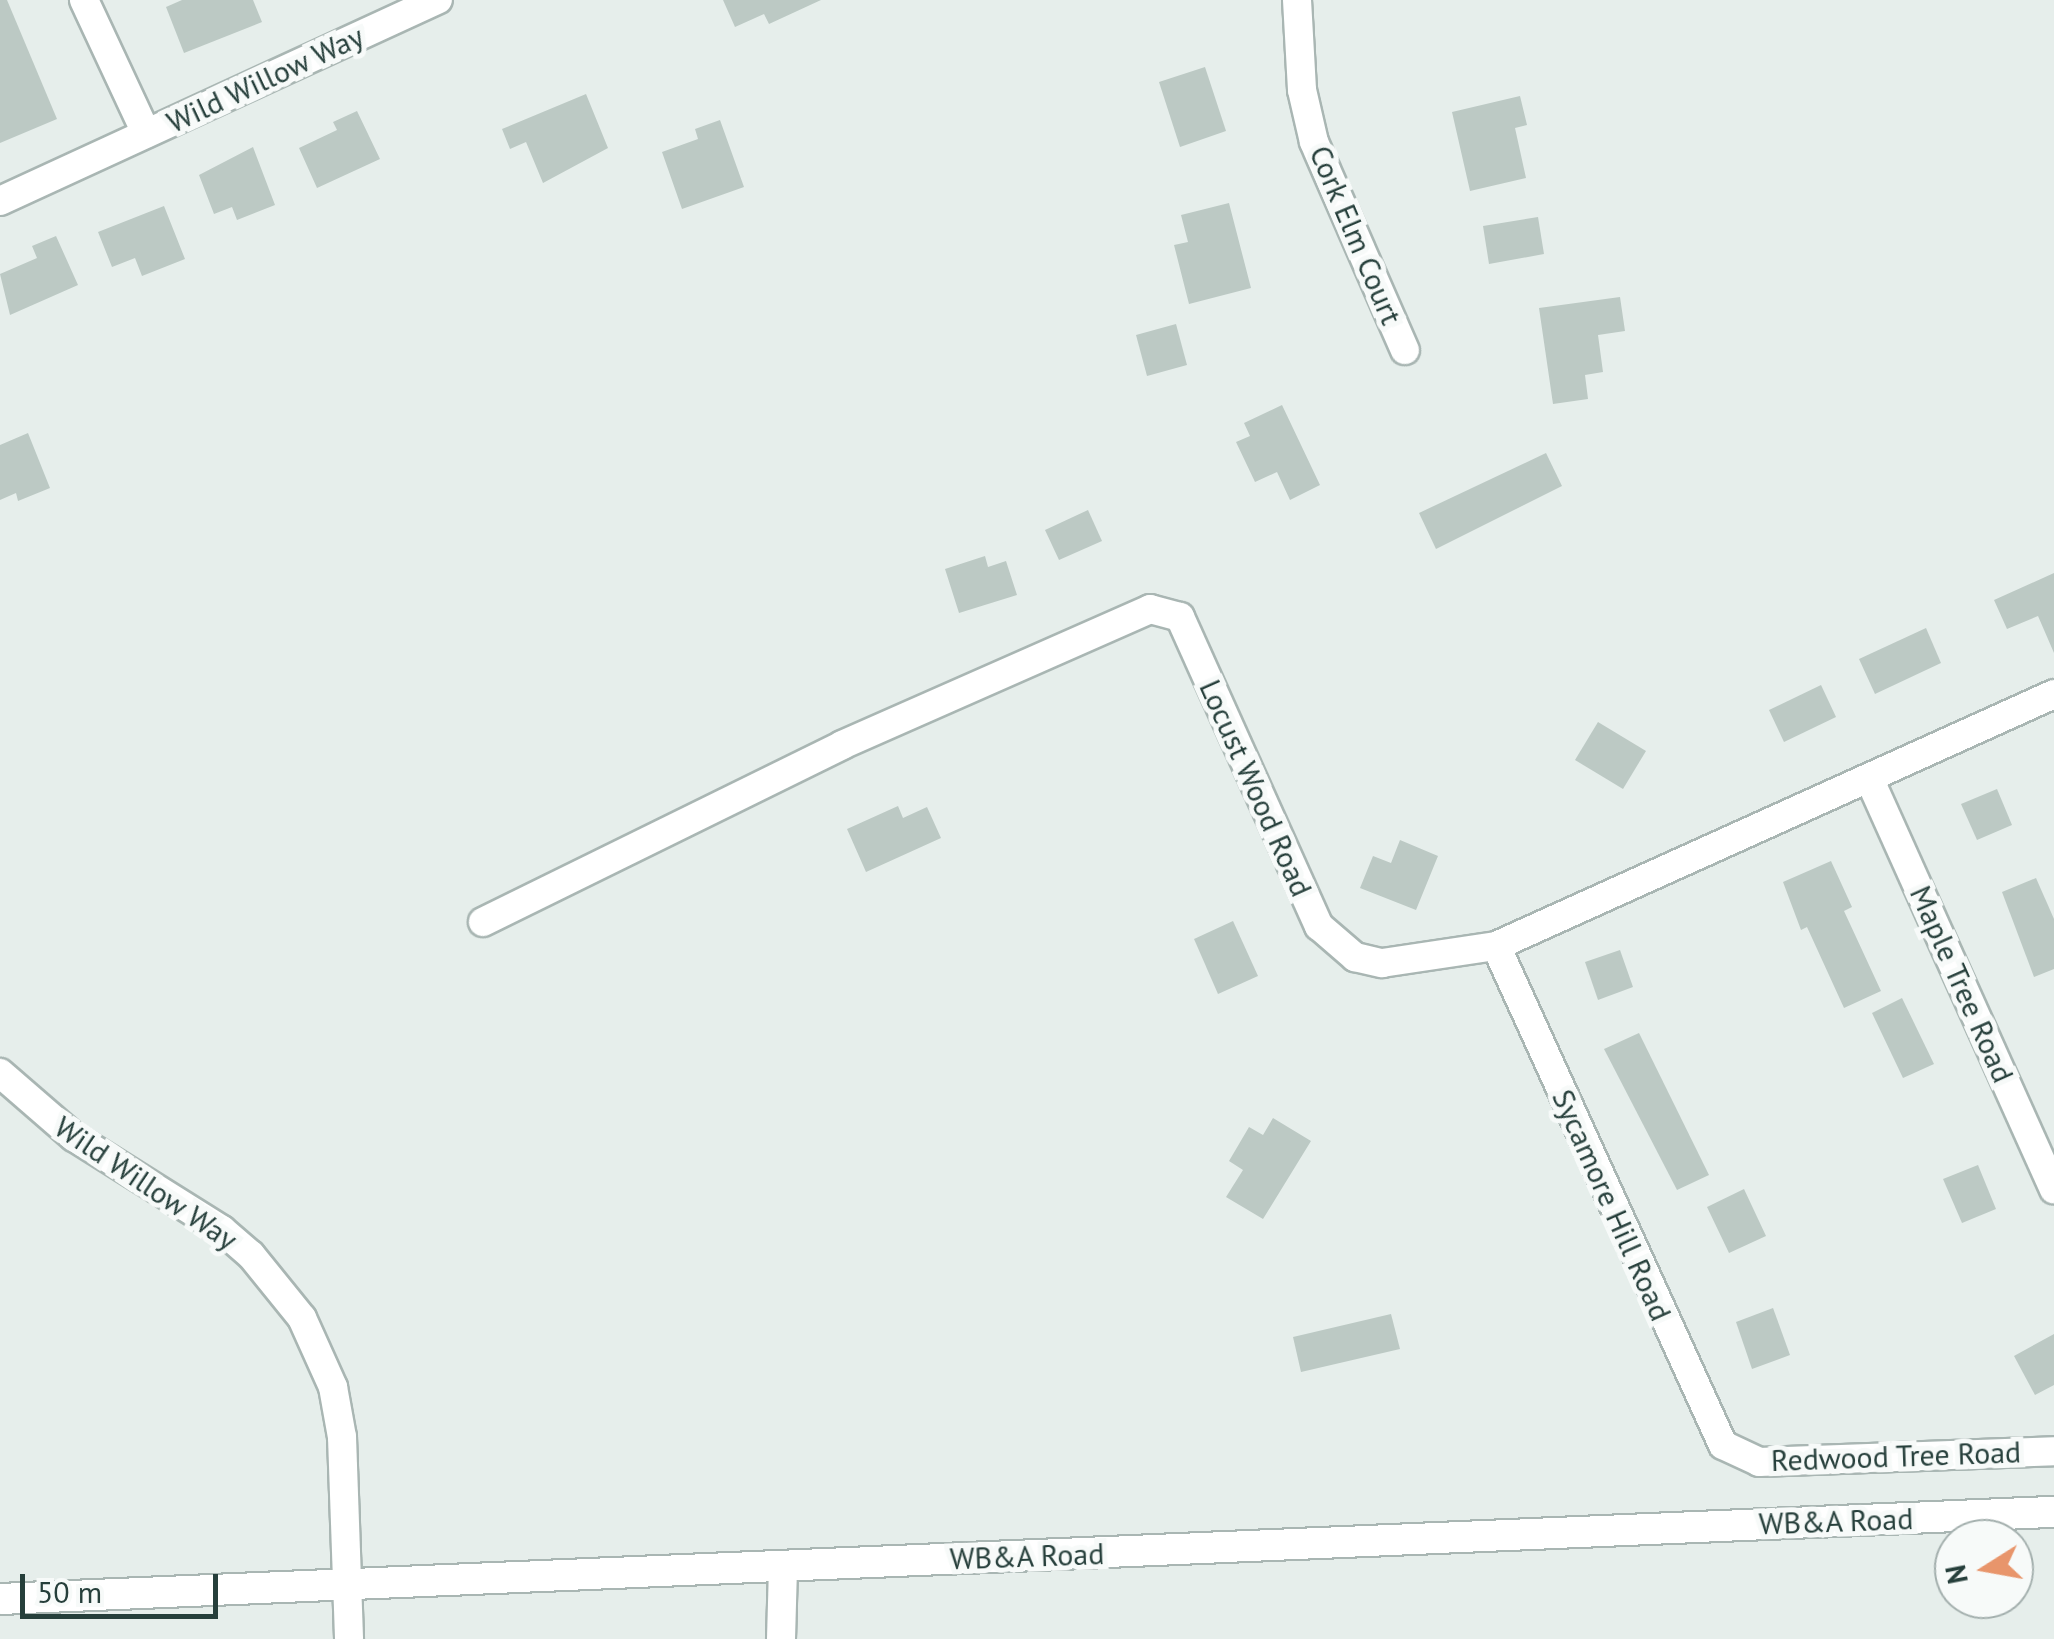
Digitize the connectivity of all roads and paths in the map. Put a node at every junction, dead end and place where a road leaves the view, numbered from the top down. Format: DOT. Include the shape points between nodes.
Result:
graph roads {
  1 [pos="84,0"];
  2 [pos="438,0"];
  3 [pos="1296,0"];
  4 [pos="146,134"];
  5 [pos="0,201"];
  6 [pos="1405,350"];
  7 [pos="2054,694"];
  8 [pos="1870,778"];
  9 [pos="484,922"];
  10 [pos="1496,946"];
  11 [pos="0,1072"];
  12 [pos="2054,1189"];
  13 [pos="2054,1451"];
  14 [pos="1738,1457"];
  15 [pos="2054,1512"];
  16 [pos="783,1566"];
  17 [pos="348,1586"];
  18 [pos="0,1599"];
  19 [pos="349,1639"];
  20 [pos="781,1639"];
  1 -- 4 [label="street, Wild Willow Way"];
  2 -- 4 [label="street, Wild Willow Way"];
  3 -- 6 [label="street, Cork Elm Court" via="1302,90 1314,142"];
  4 -- 5 [label="street, Wild Willow Way"];
  7 -- 8 [label="street, Locust Wood Road"];
  8 -- 10 [label="street, Locust Wood Road"];
  8 -- 12 [label="street, Maple Tree Road"];
  9 -- 10 [label="street, Locust Wood Road" via="842,745 1150,609 1166,609 1180,617 1298,883 1335,944 1382,963"];
  10 -- 14 [label="street, Sycamore Hill Road" via="1713,1429"];
  11 -- 17 [label="street, Wild Willow Way" via="74,1137 222,1230 302,1318 332,1387 342,1436"];
  13 -- 14 [label="street, Redwood Tree Road" via="1788,1462"];
  15 -- 16 [label="street, WB&A Road"];
  16 -- 17 [label="street, WB&A Road"];
  16 -- 20 [label="street"];
  17 -- 18 [label="street, WB&A Road"];
  17 -- 19 [label="street, Wild Willow Way"];
}
